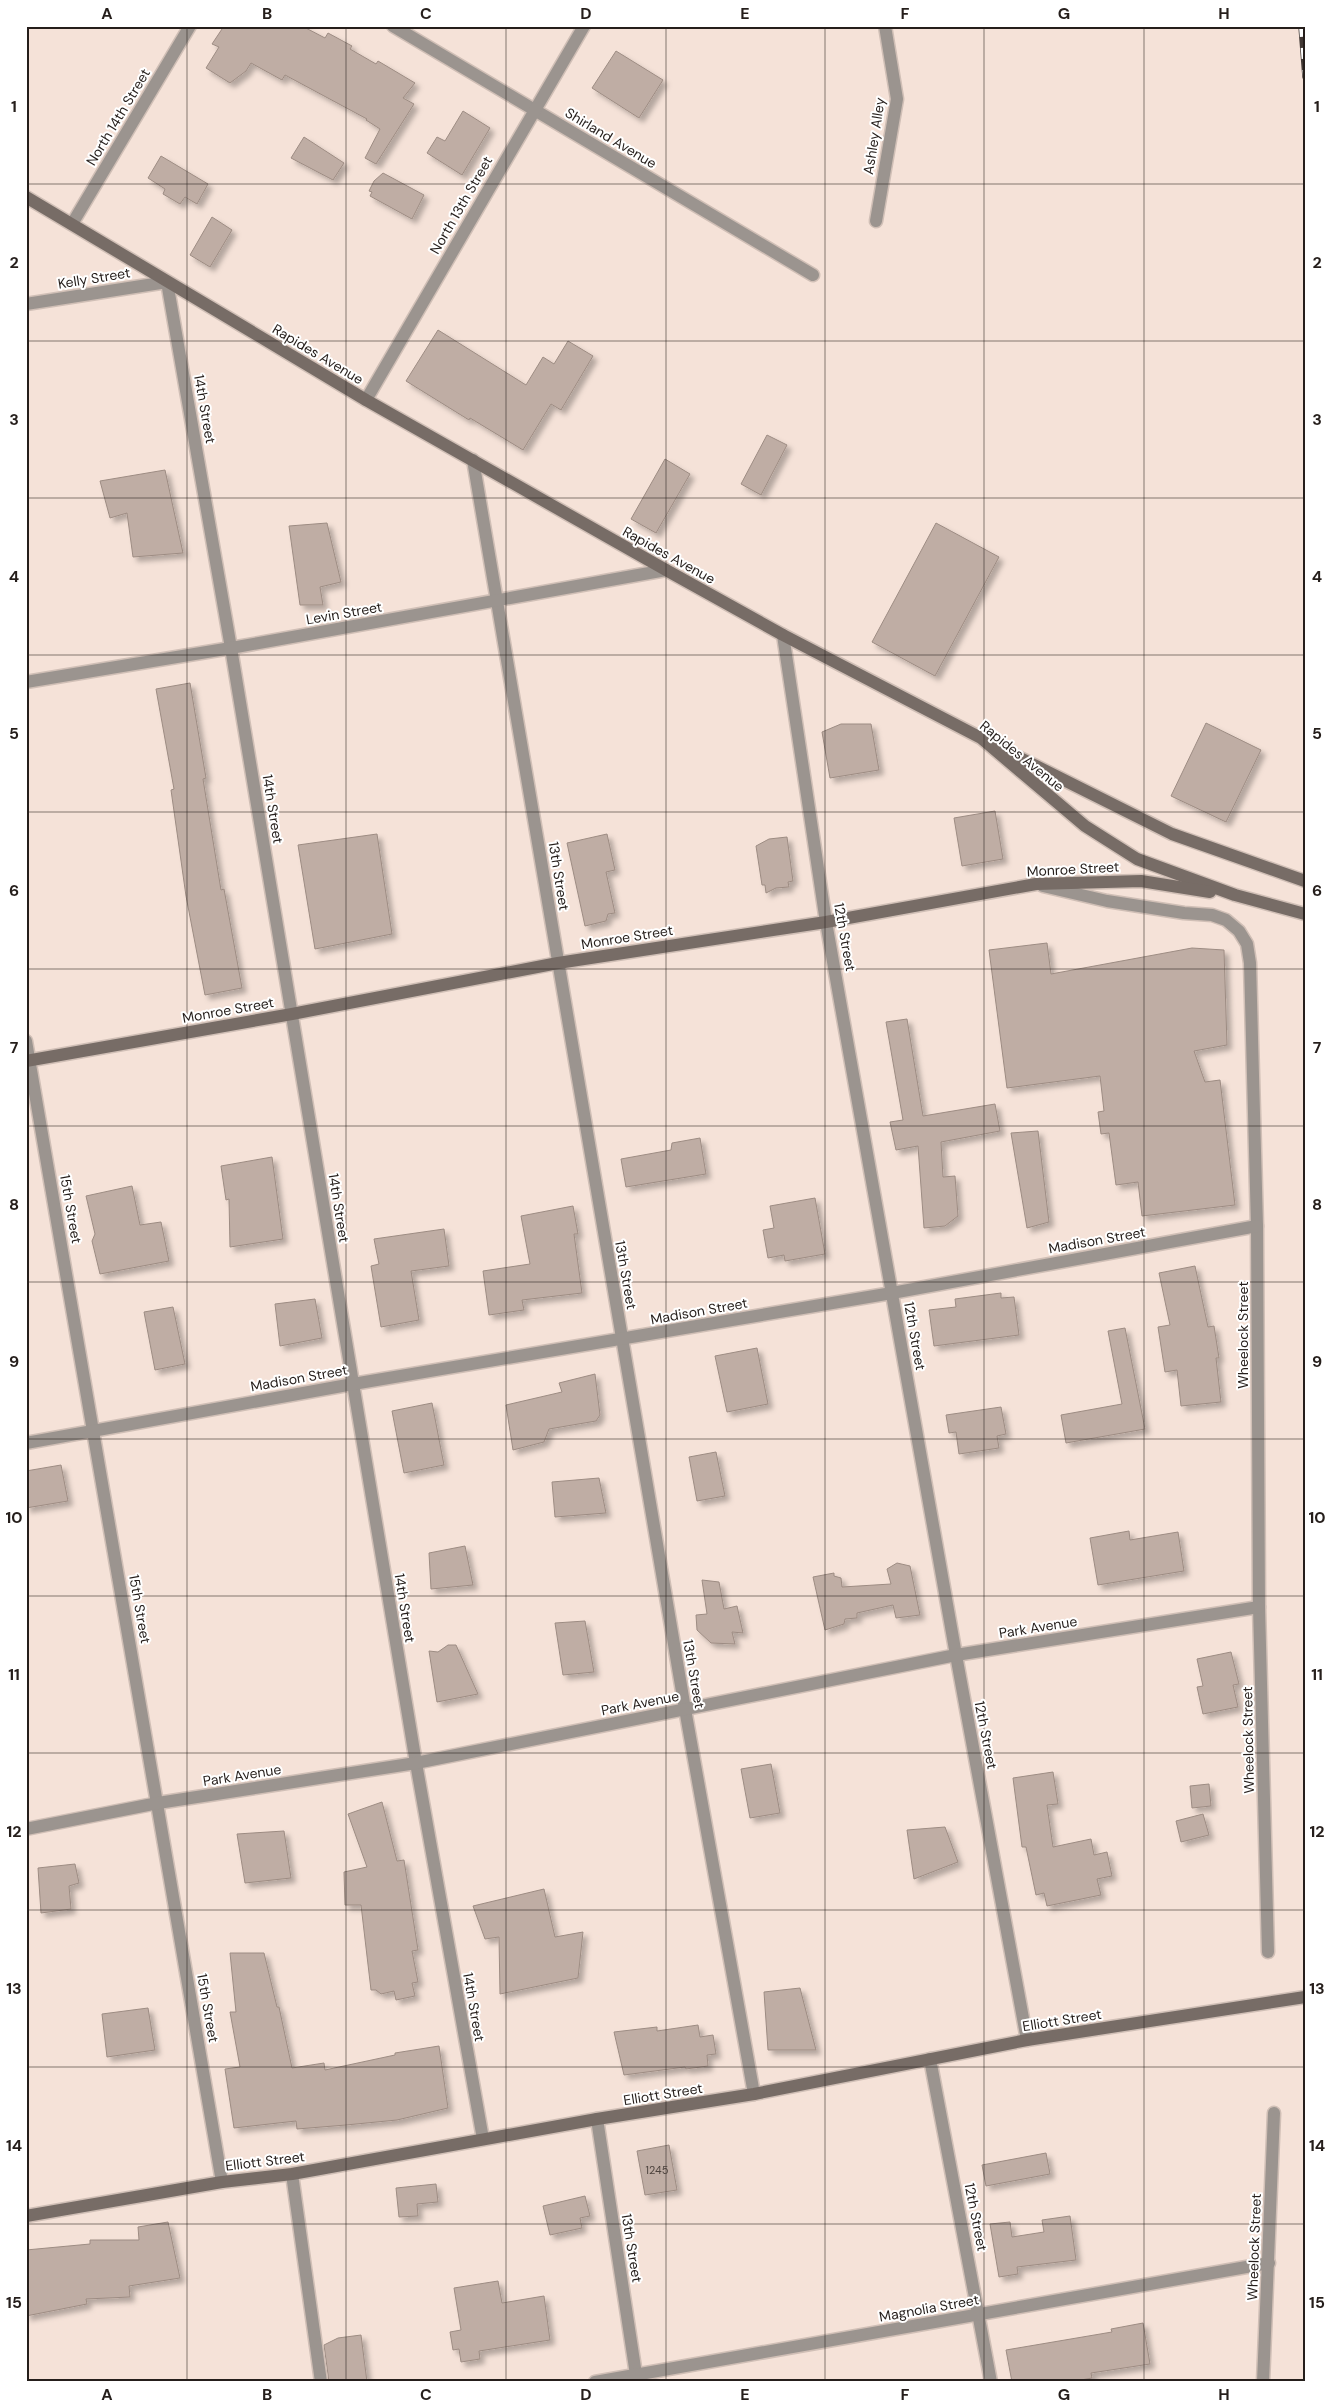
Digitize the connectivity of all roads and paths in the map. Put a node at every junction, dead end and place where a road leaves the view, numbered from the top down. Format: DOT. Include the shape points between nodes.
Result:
graph roads {
  1 [pos="190,26"];
  2 [pos="393,26"];
  3 [pos="584,26"];
  4 [pos="885,26"];
  5 [pos="534,110"];
  6 [pos="26,197"];
  7 [pos="876,220"];
  8 [pos="72,224"];
  9 [pos="813,275"];
  10 [pos="167,282"];
  11 [pos="26,304"];
  12 [pos="366,400"];
  13 [pos="473,460"];
  14 [pos="666,570"];
  15 [pos="498,600"];
  16 [pos="783,635"];
  17 [pos="232,648"];
  18 [pos="26,682"];
  19 [pos="981,738"];
  20 [pos="1305,881"];
  21 [pos="1036,884"];
  22 [pos="1235,895"];
  23 [pos="1305,914"];
  24 [pos="826,922"];
  25 [pos="558,963"];
  26 [pos="292,1014"];
  27 [pos="26,1041"];
  28 [pos="28,1061"];
  29 [pos="1258,1226"];
  30 [pos="892,1293"];
  31 [pos="622,1340"];
  32 [pos="353,1384"];
  33 [pos="94,1430"];
  34 [pos="26,1443"];
  35 [pos="1259,1607"];
  36 [pos="956,1655"];
  37 [pos="685,1709"];
  38 [pos="416,1762"];
  39 [pos="158,1803"];
  40 [pos="26,1829"];
  41 [pos="1268,1952"];
  42 [pos="1305,1997"];
  43 [pos="1028,2040"];
  44 [pos="930,2059"];
  45 [pos="754,2094"];
  46 [pos="1274,2113"];
  47 [pos="597,2119"];
  48 [pos="483,2139"];
  49 [pos="292,2174"];
  50 [pos="222,2182"];
  51 [pos="26,2216"];
  52 [pos="1269,2263"];
  53 [pos="979,2315"];
  54 [pos="637,2378"];
  55 [pos="322,2382"];
  56 [pos="595,2382"];
  57 [pos="991,2382"];
  58 [pos="1263,2382"];
  1 -- 8 [label="street, North 14th Street"];
  2 -- 5 [label="street, Shirland Avenue"];
  3 -- 5 [label="street, North 13th Street"];
  4 -- 7 [label="street, Ashley Alley" via="897,99"];
  5 -- 9 [label="street, Shirland Avenue"];
  5 -- 12 [label="street, North 13th Street"];
  6 -- 8 [label="main road, Rapides Avenue"];
  8 -- 10 [label="main road, Rapides Avenue"];
  10 -- 11 [label="street, Kelly Street"];
  10 -- 12 [label="main road, Rapides Avenue"];
  10 -- 17 [label="street, 14th Street"];
  12 -- 13 [label="main road, Rapides Avenue"];
  13 -- 14 [label="main road, Rapides Avenue"];
  13 -- 15 [label="street, 13th Street"];
  14 -- 15 [label="street, Levin Street"];
  14 -- 16 [label="main road, Rapides Avenue"];
  15 -- 17 [label="street, Levin Street"];
  15 -- 25 [label="street, 13th Street"];
  16 -- 19 [label="main road, Rapides Avenue"];
  16 -- 24 [label="street, 12th Street"];
  17 -- 18 [label="street, Levin Street"];
  17 -- 26 [label="street, 14th Street"];
  19 -- 20 [label="main road" via="1172,834"];
  19 -- 22 [label="main road, Rapides Avenue" via="1085,826 1137,859"];
  21 -- 22 [label="main road, Monroe Street" via="1141,882"];
  21 -- 24 [label="main road, Monroe Street"];
  21 -- 29 [label="street, Wheelock Street" via="1107,902 1212,915 1226,920 1239,931 1247,944 1250,963"];
  22 -- 23 [label="main road, Rapides Avenue"];
  24 -- 25 [label="main road, Monroe Street"];
  24 -- 30 [label="street, 12th Street"];
  25 -- 26 [label="main road, Monroe Street"];
  25 -- 31 [label="street, 13th Street"];
  26 -- 28 [label="main road, Monroe Street"];
  26 -- 32 [label="street, 14th Street"];
  27 -- 28 [label="street, 15th Street"];
  28 -- 33 [label="street, 15th Street"];
  29 -- 30 [label="street, Madison Street"];
  29 -- 35 [label="street, Wheelock Street"];
  30 -- 31 [label="street, Madison Street"];
  30 -- 36 [label="street, 12th Street"];
  31 -- 32 [label="street, Madison Street"];
  31 -- 37 [label="street, 13th Street"];
  32 -- 33 [label="street, Madison Street"];
  32 -- 38 [label="street, 14th Street"];
  33 -- 34 [label="street, Madison Street"];
  33 -- 39 [label="street, 15th Street"];
  35 -- 36 [label="street, Park Avenue"];
  35 -- 41 [label="street, Wheelock Street"];
  36 -- 37 [label="street, Park Avenue"];
  36 -- 43 [label="street, 12th Street"];
  37 -- 38 [label="street, Park Avenue"];
  37 -- 45 [label="street, 13th Street"];
  38 -- 39 [label="street, Park Avenue"];
  38 -- 48 [label="street, 14th Street"];
  39 -- 40 [label="street, Park Avenue"];
  39 -- 50 [label="street, 15th Street"];
  42 -- 43 [label="main road, Elliott Street"];
  43 -- 44 [label="main road, Elliott Street"];
  44 -- 45 [label="main road, Elliott Street"];
  44 -- 53 [label="street, 12th Street"];
  45 -- 47 [label="main road, Elliott Street"];
  46 -- 52 [label="street, Wheelock Street"];
  47 -- 48 [label="main road, Elliott Street"];
  47 -- 54 [label="street, 13th Street"];
  48 -- 49 [label="main road, Elliott Street"];
  49 -- 50 [label="main road, Elliott Street"];
  49 -- 55 [label="street"];
  50 -- 51 [label="main road, Elliott Street"];
  52 -- 53 [label="street, Magnolia Street"];
  52 -- 58 [label="street, Wheelock Street"];
  53 -- 54 [label="street, Magnolia Street"];
  53 -- 57 [label="street, 12th Street"];
  54 -- 56 [label="street, Magnolia Street"];
}
